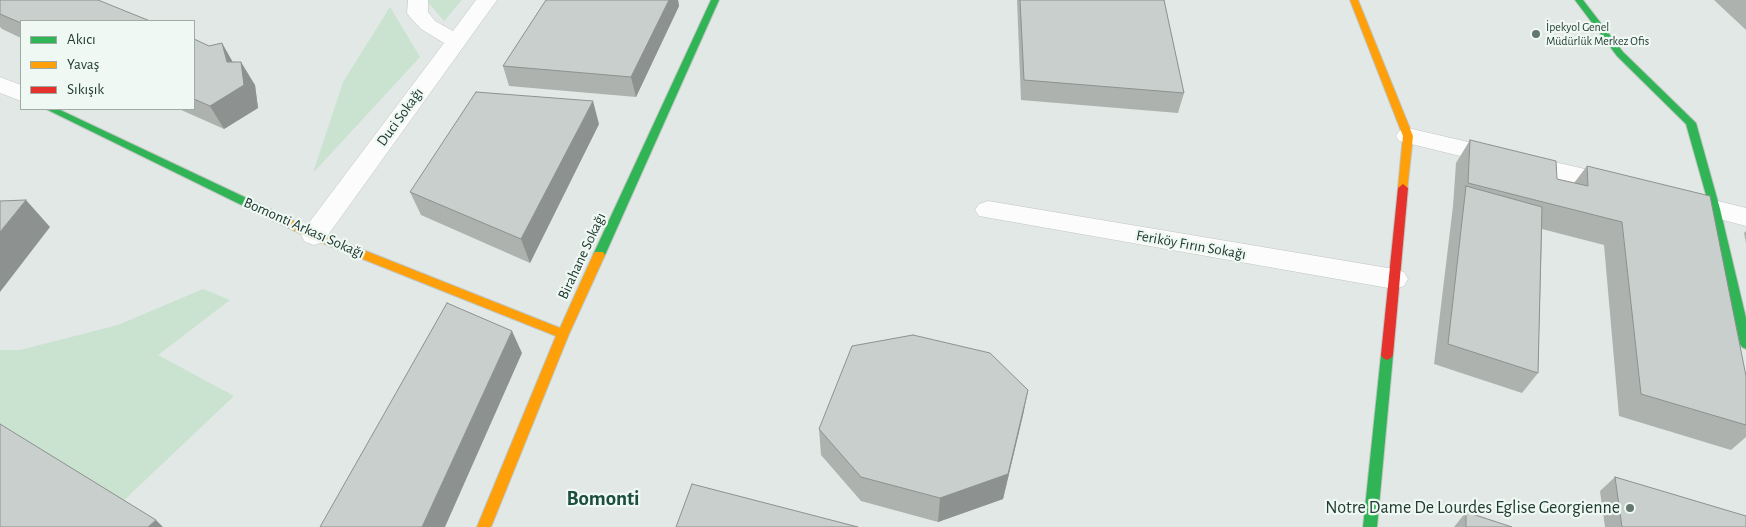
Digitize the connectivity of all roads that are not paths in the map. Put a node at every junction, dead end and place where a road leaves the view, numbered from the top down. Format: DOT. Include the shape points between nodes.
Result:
graph roads {
  1 [pos="418,0"];
  2 [pos="487,0"];
  3 [pos="715,0"];
  4 [pos="1354,0"];
  5 [pos="1579,0"];
  6 [pos="456,41"];
  7 [pos="0,84"];
  8 [pos="20,94"];
  9 [pos="53,110"];
  10 [pos="1408,136"];
  11 [pos="1638,190"];
  12 [pos="1667,197"];
  13 [pos="1715,209"];
  14 [pos="988,210"];
  15 [pos="1746,217"];
  16 [pos="314,235"];
  17 [pos="1394,279"];
  18 [pos="563,334"];
  19 [pos="1746,344"];
  20 [pos="484,527"];
  21 [pos="1370,527"];
  1 -- 6 [label="street" via="417,12 428,25"];
  2 -- 6 [label="street, Duci Sokağı"];
  3 -- 18 [label="street, Birahane Sokağı"];
  4 -- 10 [label="street"];
  5 -- 13 [label="street" via="1620,54 1691,123"];
  6 -- 16 [label="street, Duci Sokağı"];
  7 -- 8 [label="street"];
  9 -- 16 [label="street, Bomonti Arkası Sokağı"];
  10 -- 11 [label="street"];
  10 -- 17 [label="street"];
  12 -- 13 [label="street"];
  13 -- 15 [label="street"];
  13 -- 19 [label="street"];
  14 -- 17 [label="street, Feriköy Fırın Sokağı"];
  16 -- 18 [label="street, Bomonti Arkası Sokağı"];
  17 -- 21 [label="street"];
  18 -- 20 [label="street, Birahane Sokağı"];
}
